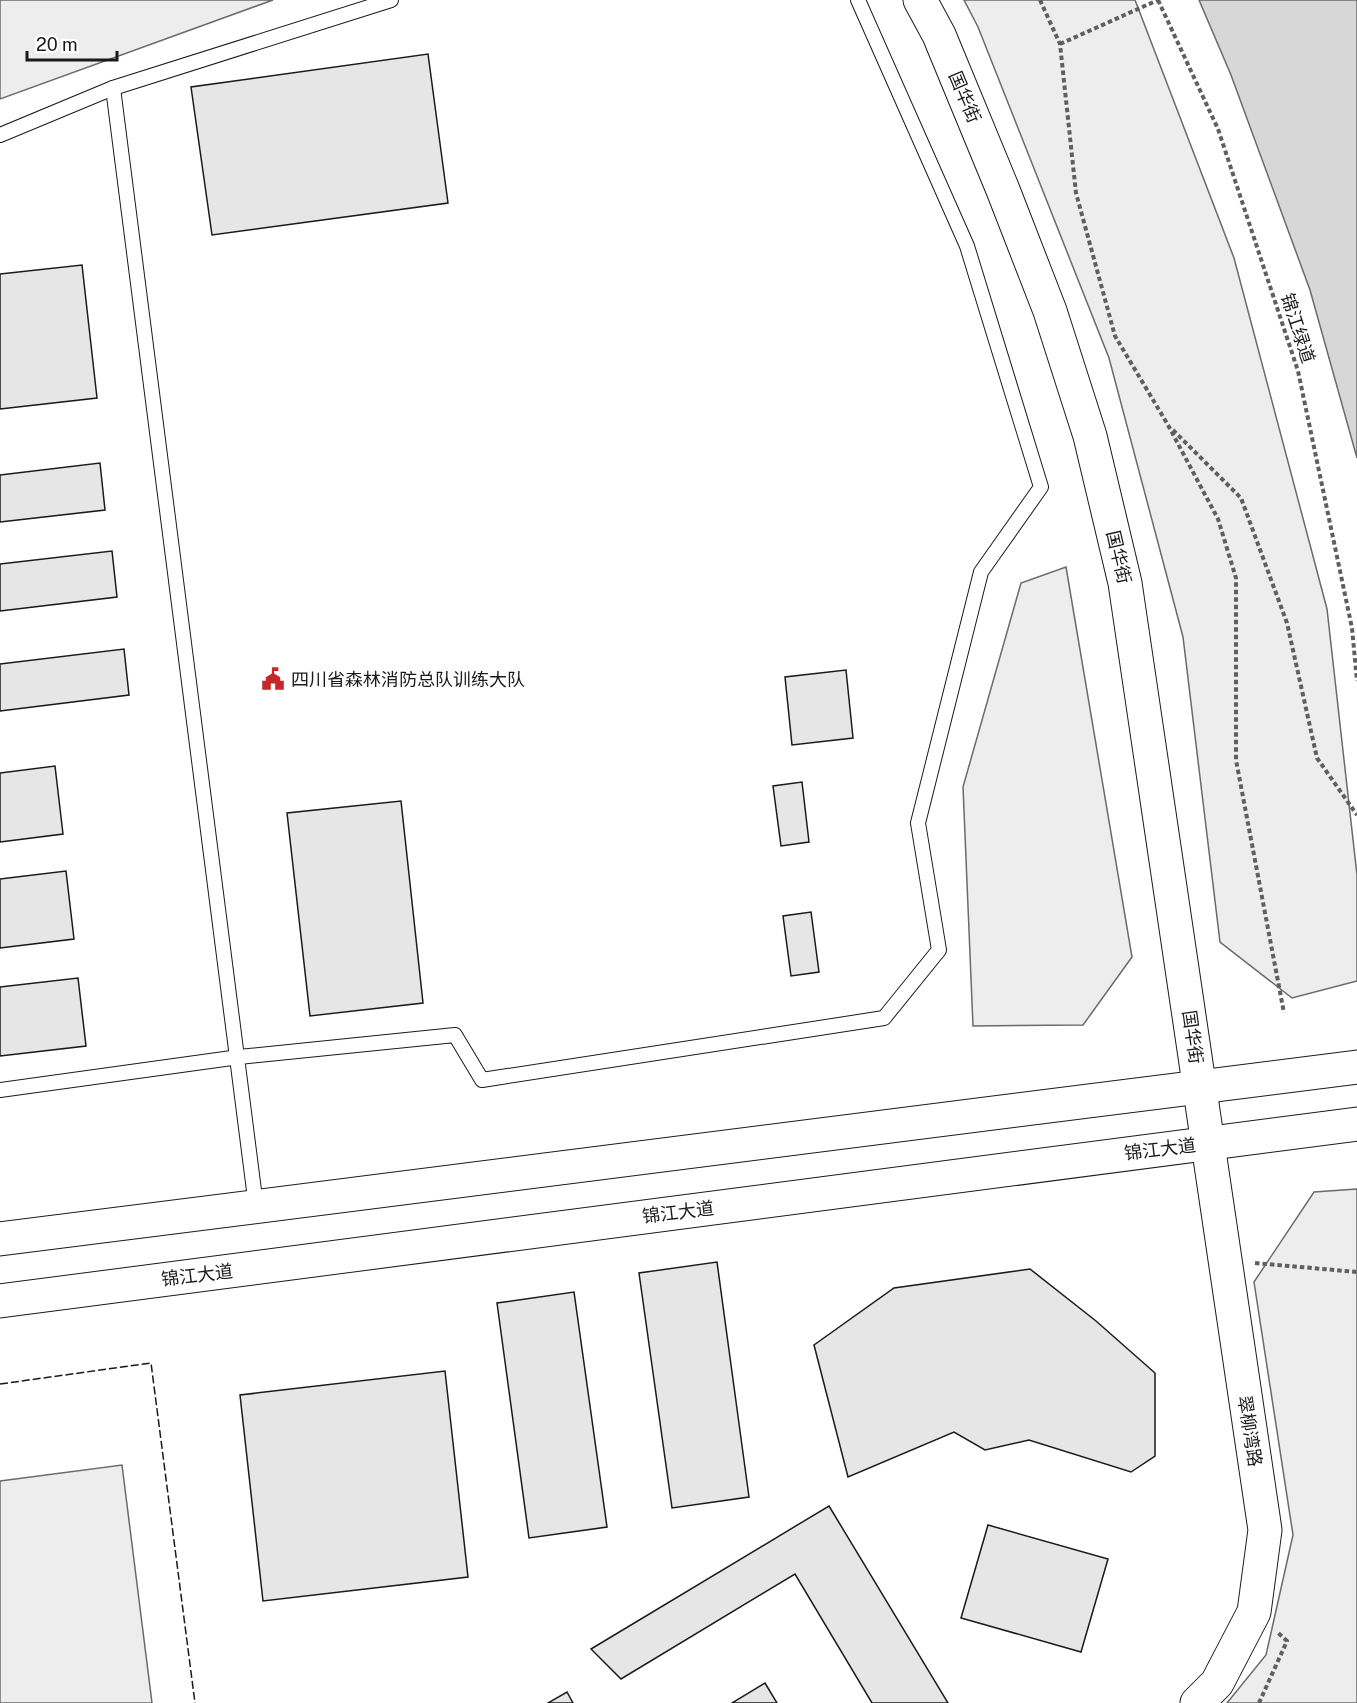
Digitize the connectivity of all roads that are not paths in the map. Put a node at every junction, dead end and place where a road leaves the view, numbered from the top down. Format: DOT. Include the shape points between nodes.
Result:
graph roads {
  1 [pos="391,0"];
  2 [pos="858,0"];
  3 [pos="920,0"];
  4 [pos="113,88"];
  5 [pos="0,135"];
  6 [pos="239,1057"];
  7 [pos="1357,1067"];
  8 [pos="1200,1088"];
  9 [pos="0,1090"];
  10 [pos="1357,1124"];
  11 [pos="1207,1143"];
  12 [pos="256,1206"];
  13 [pos="0,1239"];
  14 [pos="0,1301"];
  15 [pos="1197,1703"];
  1 -- 4 [label="lane"];
  2 -- 6 [label="lane" via="968,246 1041,487 981,572 918,823 939,950 884,1018 518,1075 482,1080 454,1035"];
  3 -- 8 [label="main road, 国华街" via="939,35 1004,190 1050,311 1090,436 1125,583"];
  4 -- 5 [label="lane"];
  4 -- 6 [label="lane"];
  6 -- 9 [label="lane"];
  6 -- 12 [label="lane"];
  7 -- 8 [label="main road"];
  8 -- 11 [label="main road, 国华街"];
  8 -- 12 [label="main road"];
  10 -- 11 [label="main road, 锦江大道"];
  11 -- 14 [label="main road, 锦江大道"];
  11 -- 15 [label="main road, 翠柳湾路" via="1265,1530 1254,1612 1217,1683"];
  12 -- 13 [label="main road"];
}
